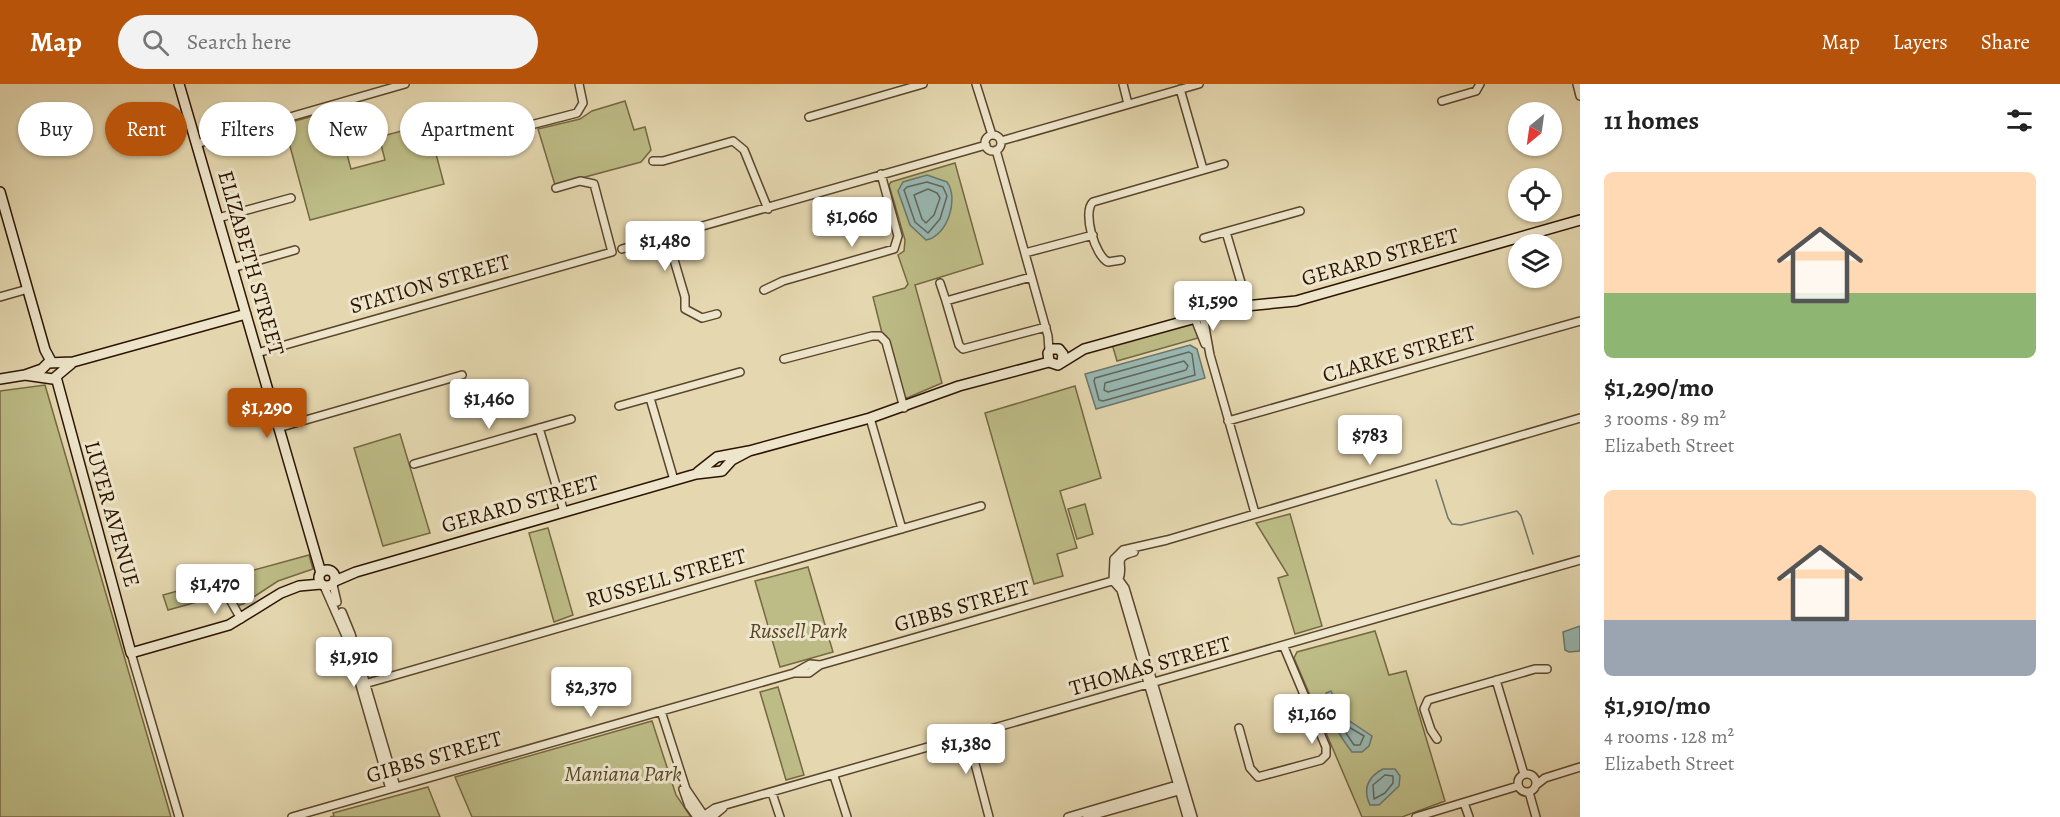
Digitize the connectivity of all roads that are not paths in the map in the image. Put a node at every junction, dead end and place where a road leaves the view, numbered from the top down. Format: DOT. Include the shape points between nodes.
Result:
graph roads {
  1 [pos="179,84"];
  2 [pos="405,84"];
  3 [pos="579,84"];
  4 [pos="923,84"];
  5 [pos="976,84"];
  6 [pos="1123,84"];
  7 [pos="1199,84"];
  8 [pos="1480,84"];
  9 [pos="1577,84"];
  10 [pos="1180,89"];
  11 [pos="1580,96"];
  12 [pos="1442,101"];
  13 [pos="1128,104"];
  14 [pos="809,117"];
  15 [pos="535,124"];
  16 [pos="992,135"];
  17 [pos="1001,141"];
  18 [pos="196,144"];
  19 [pos="986,145"];
  20 [pos="996,150"];
  21 [pos="653,161"];
  22 [pos="1224,164"];
  23 [pos="1203,169"];
  24 [pos="881,174"];
  25 [pos="556,188"];
  26 [pos="0,192"];
  27 [pos="291,198"];
  28 [pos="768,209"];
  29 [pos="1300,211"];
  30 [pos="218,218"];
  31 [pos="1580,220"];
  32 [pos="1226,232"];
  33 [pos="1093,235"];
  34 [pos="667,236"];
  35 [pos="1204,238"];
  36 [pos="622,249"];
  37 [pos="295,250"];
  38 [pos="1025,253"];
  39 [pos="1121,260"];
  40 [pos="232,268"];
  41 [pos="1032,277"];
  42 [pos="940,283"];
  43 [pos="28,290"];
  44 [pos="764,290"];
  45 [pos="0,297"];
  46 [pos="946,301"];
  47 [pos="1248,306"];
  48 [pos="246,314"];
  49 [pos="717,314"];
  50 [pos="1199,317"];
  51 [pos="1580,321"];
  52 [pos="1046,327"];
  53 [pos="257,352"];
  54 [pos="1054,355"];
  55 [pos="784,359"];
  56 [pos="50,371"];
  57 [pos="740,372"];
  58 [pos="462,375"];
  59 [pos="0,378"];
  60 [pos="650,398"];
  61 [pos="619,406"];
  62 [pos="904,408"];
  63 [pos="870,418"];
  64 [pos="1580,418"];
  65 [pos="571,419"];
  66 [pos="1228,421"];
  67 [pos="278,428"];
  68 [pos="539,428"];
  69 [pos="749,451"];
  70 [pos="414,464"];
  71 [pos="696,474"];
  72 [pos="674,480"];
  73 [pos="981,506"];
  74 [pos="564,512"];
  75 [pos="1255,513"];
  76 [pos="902,529"];
  77 [pos="1580,560"];
  78 [pos="326,578"];
  79 [pos="1116,579"];
  80 [pos="219,580"];
  81 [pos="241,620"];
  82 [pos="1284,647"];
  83 [pos="131,653"];
  84 [pos="1546,669"];
  85 [pos="1496,680"];
  86 [pos="363,684"];
  87 [pos="1151,684"];
  88 [pos="661,711"];
  89 [pos="1239,728"];
  90 [pos="968,737"];
  91 [pos="1437,739"];
  92 [pos="1580,767"];
  93 [pos="1524,774"];
  94 [pos="834,776"];
  95 [pos="1533,776"];
  96 [pos="1545,778"];
  97 [pos="1536,785"];
  98 [pos="1518,786"];
  99 [pos="1181,787"];
  100 [pos="393,788"];
  101 [pos="1529,792"];
  102 [pos="772,793"];
  103 [pos="1464,803"];
  104 [pos="728,805"];
  105 [pos="1072,816"];
  106 [pos="180,817"];
  107 [pos="292,817"];
  108 [pos="702,817"];
  109 [pos="712,817"];
  110 [pos="780,817"];
  111 [pos="847,817"];
  112 [pos="992,817"];
  113 [pos="1088,817"];
  114 [pos="1187,817"];
  115 [pos="1193,817"];
  116 [pos="1416,817"];
  117 [pos="1468,817"];
  118 [pos="1536,817"];
  1 -- 18 [label="street, ELIZABETH STREET"];
  2 -- 18 [label="street"];
  3 -- 15 [label="street" via="584,103 577,113"];
  4 -- 14 [label="street"];
  5 -- 16 [label="street"];
  6 -- 13 [label="street"];
  7 -- 10 [label="street"];
  8 -- 12 [label="street" via="1476,91"];
  9 -- 11 [label="street"];
  10 -- 13 [label="street"];
  10 -- 23 [label="street"];
  13 -- 17 [label="street"];
  16 -- 17 [label="street"];
  16 -- 19 [label="street"];
  17 -- 20 [label="street"];
  18 -- 30 [label="street, ELIZABETH STREET"];
  19 -- 20 [label="street"];
  19 -- 24 [label="street"];
  20 -- 38 [label="street"];
  21 -- 28 [label="street" via="733,141 744,150"];
  22 -- 23 [label="street"];
  23 -- 33 [label="street" via="1093,202 1088,210"];
  24 -- 28 [label="street"];
  24 -- 44 [label="street" via="898,236 894,249"];
  25 -- 53 [label="street, STATION STREET" via="580,181 594,184 612,252"];
  26 -- 43 [label="street"];
  27 -- 30 [label="street"];
  28 -- 34 [label="street"];
  29 -- 32 [label="street"];
  30 -- 40 [label="street, ELIZABETH STREET"];
  31 -- 47 [label="street, GERARD STREET" via="1296,301"];
  32 -- 35 [label="street"];
  32 -- 47 [label="street"];
  33 -- 38 [label="street"];
  33 -- 39 [label="street" via="1101,258 1108,262"];
  34 -- 36 [label="street"];
  34 -- 49 [label="street" via="685,309 702,318"];
  37 -- 40 [label="street"];
  38 -- 41 [label="street"];
  40 -- 48 [label="street, ELIZABETH STREET"];
  41 -- 46 [label="street"];
  41 -- 52 [label="street"];
  42 -- 46 [label="street"];
  43 -- 45 [label="street"];
  43 -- 56 [label="street"];
  46 -- 52 [label="street" via="958,345 963,349"];
  47 -- 50 [label="street, GERARD STREET"];
  48 -- 53 [label="street, ELIZABETH STREET"];
  48 -- 56 [label="street"];
  50 -- 54 [label="street, GERARD STREET"];
  50 -- 66 [label="street"];
  51 -- 66 [label="street, CLARKE STREET"];
  52 -- 54 [label="street"];
  53 -- 67 [label="street, ELIZABETH STREET"];
  54 -- 62 [label="street, GERARD STREET"];
  55 -- 62 [label="street" via="880,336 886,342"];
  56 -- 59 [label="street"];
  56 -- 83 [label="street, LUYER AVENUE"];
  57 -- 60 [label="street"];
  58 -- 67 [label="street"];
  60 -- 61 [label="street"];
  60 -- 72 [label="street"];
  62 -- 63 [label="street, GERARD STREET"];
  63 -- 69 [label="street, GERARD STREET"];
  63 -- 76 [label="street"];
  64 -- 75 [label="street"];
  65 -- 68 [label="street"];
  66 -- 75 [label="street"];
  67 -- 78 [label="street, ELIZABETH STREET" via="315,557"];
  68 -- 70 [label="street"];
  68 -- 74 [label="street"];
  69 -- 71 [label="street, GERARD STREET" via="717,457"];
  69 -- 71 [label="street, GERARD STREET" via="722,471"];
  71 -- 72 [label="street, GERARD STREET"];
  72 -- 74 [label="street, GERARD STREET"];
  73 -- 76 [label="street, RUSSELL STREET"];
  74 -- 78 [label="street, GERARD STREET"];
  75 -- 79 [label="street" via="1119,552 1114,559"];
  76 -- 86 [label="street, RUSSELL STREET"];
  77 -- 82 [label="street, THOMAS STREET"];
  78 -- 81 [label="street, GERARD STREET" via="272,597"];
  78 -- 86 [label="street, ELIZABETH STREET"];
  79 -- 87 [label="street" via="1125,588"];
  79 -- 88 [label="street, GIBBS STREET" via="820,665 810,664 794,673"];
  80 -- 81 [label="street"];
  81 -- 83 [label="street, GERARD STREET"];
  82 -- 87 [label="street, THOMAS STREET"];
  82 -- 89 [label="street" via="1326,755 1321,760 1258,777 1250,768"];
  83 -- 106 [label="street, LUYER AVENUE"];
  84 -- 85 [label="street"];
  85 -- 91 [label="street" via="1428,700 1425,704"];
  85 -- 93 [label="street"];
  86 -- 100 [label="street, ELIZABETH STREET"];
  87 -- 90 [label="street, THOMAS STREET"];
  87 -- 99 [label="street"];
  88 -- 100 [label="street, GIBBS STREET"];
  88 -- 108 [label="street" via="685,798"];
  90 -- 94 [label="street, THOMAS STREET"];
  90 -- 112 [label="street"];
  92 -- 96 [label="street"];
  93 -- 95 [label="street"];
  93 -- 98 [label="street"];
  94 -- 102 [label="street, THOMAS STREET"];
  94 -- 111 [label="street"];
  95 -- 96 [label="street"];
  95 -- 97 [label="street"];
  96 -- 97 [label="street"];
  97 -- 101 [label="street"];
  98 -- 101 [label="street"];
  98 -- 103 [label="street"];
  99 -- 105 [label="street"];
  99 -- 113 [label="street"];
  99 -- 114 [label="street"];
  99 -- 115 [label="street"];
  100 -- 107 [label="street, GIBBS STREET"];
  101 -- 118 [label="street"];
  102 -- 104 [label="street, THOMAS STREET"];
  102 -- 110 [label="street"];
  103 -- 116 [label="street"];
  103 -- 117 [label="street"];
  104 -- 108 [label="street, THOMAS STREET"];
  104 -- 109 [label="street, THOMAS STREET"];
}
